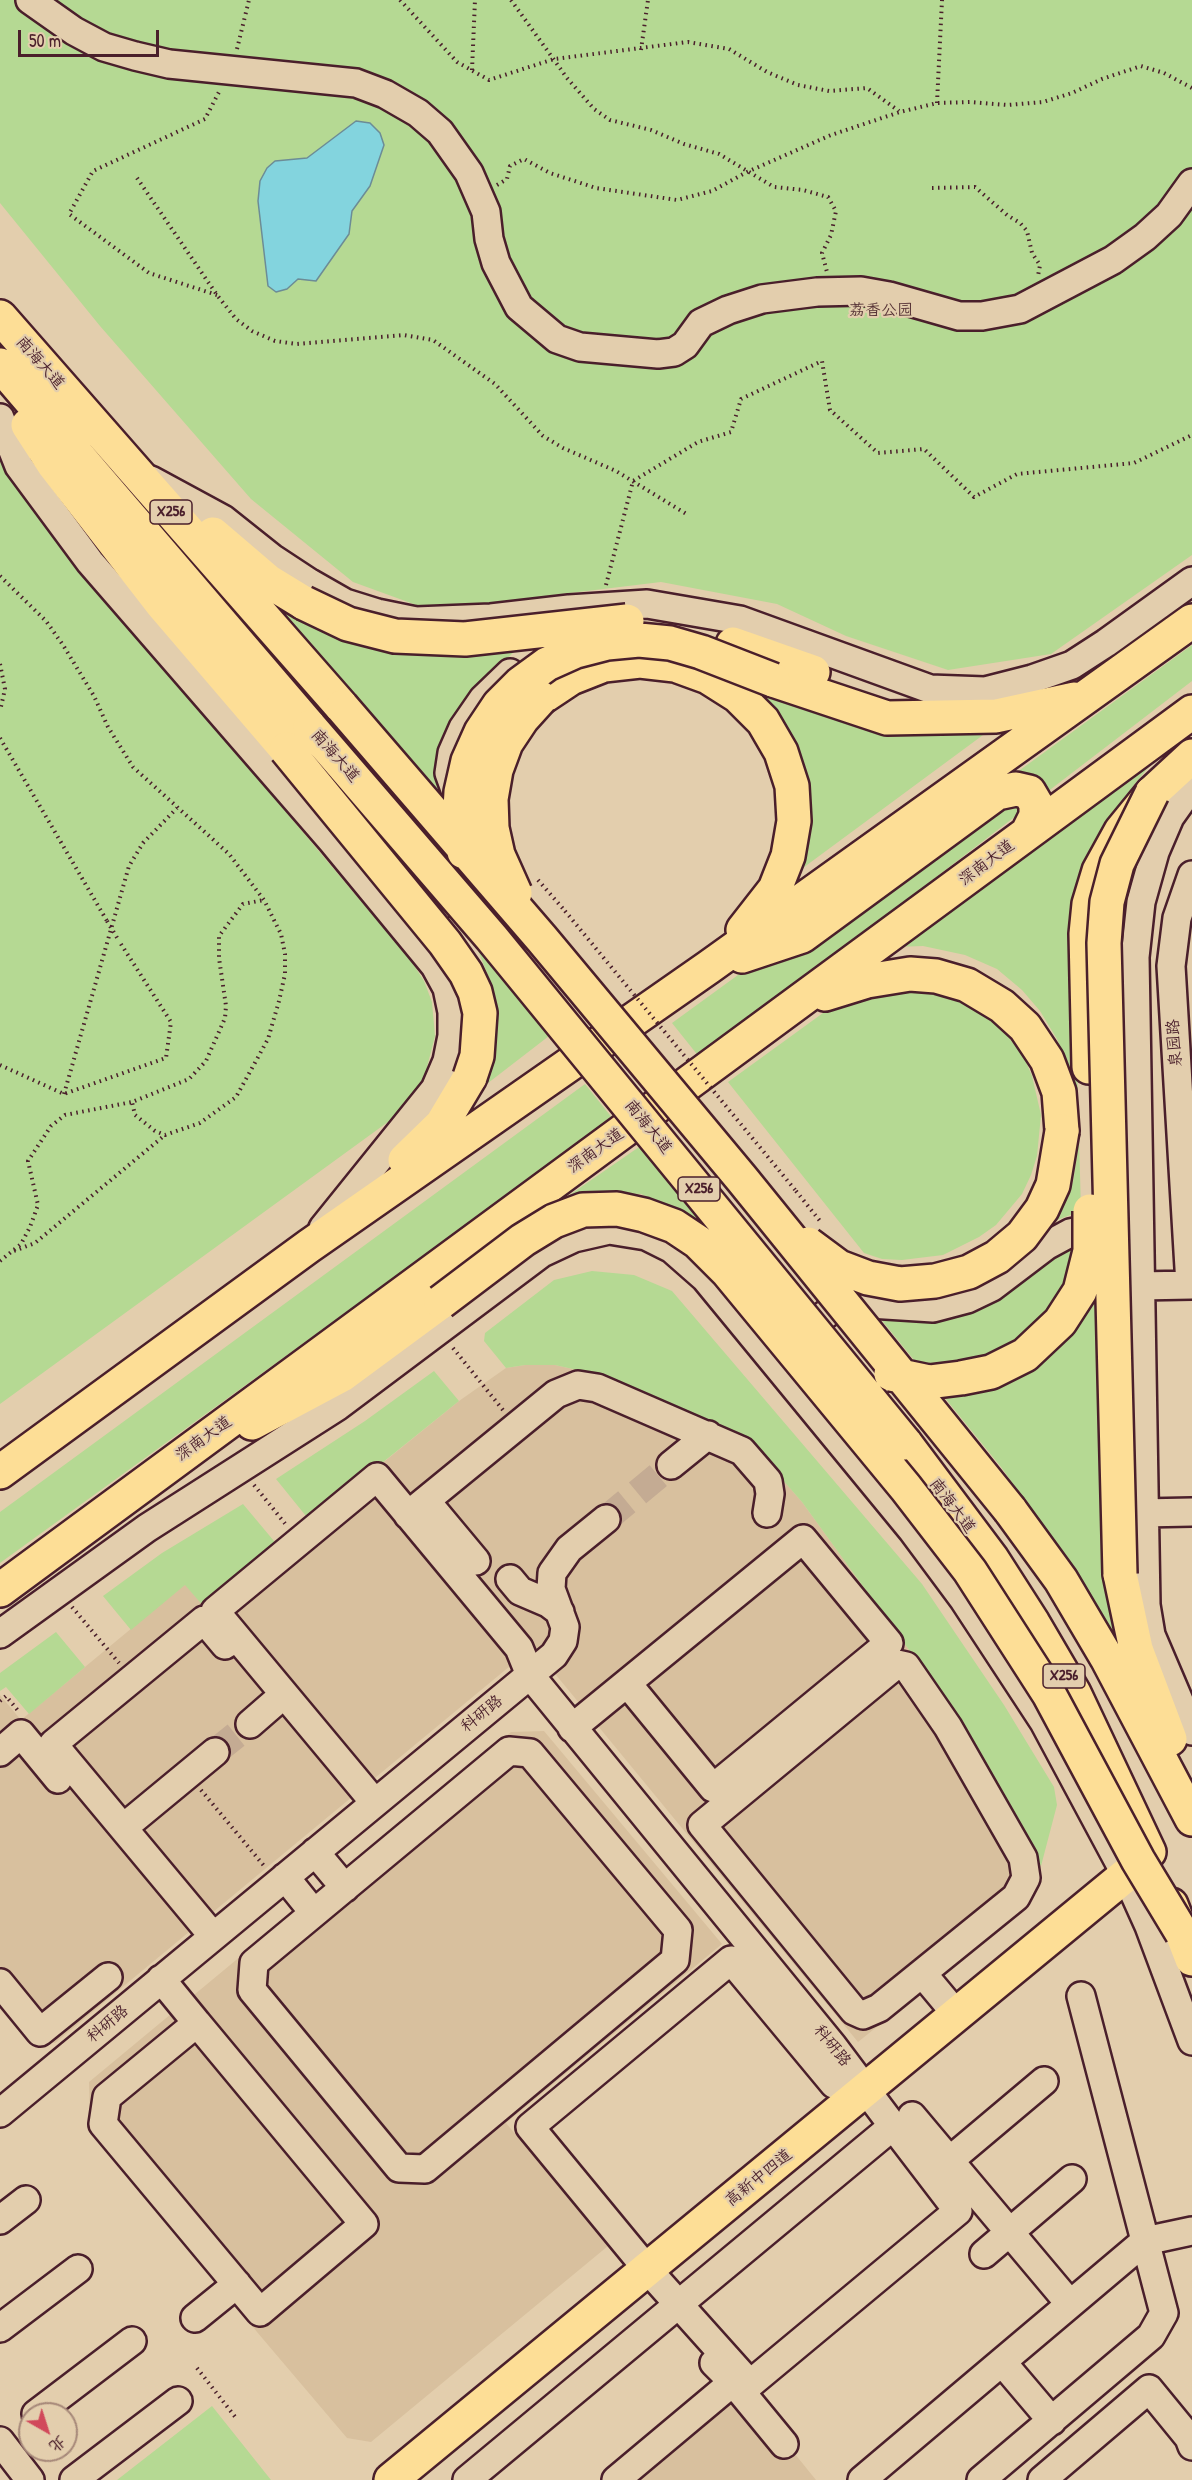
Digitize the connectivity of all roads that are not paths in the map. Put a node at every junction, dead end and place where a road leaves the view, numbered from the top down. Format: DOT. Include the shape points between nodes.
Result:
graph roads {
  1 [pos="30,0"];
  2 [pos="1192,183"];
  3 [pos="0,317"];
  4 [pos="0,365"];
  5 [pos="0,384"];
  6 [pos="0,418"];
  7 [pos="108,440"];
  8 [pos="151,480"];
  9 [pos="1192,581"];
  10 [pos="569,609"];
  11 [pos="1192,621"];
  12 [pos="1087,696"];
  13 [pos="1192,712"];
  14 [pos="942,718"];
  15 [pos="1192,756"];
  16 [pos="1192,786"];
  17 [pos="1152,793"];
  18 [pos="1028,832"];
  19 [pos="1192,875"];
  20 [pos="408,933"];
  21 [pos="491,937"];
  22 [pos="542,939"];
  23 [pos="709,968"];
  24 [pos="782,1014"];
  25 [pos="742,1179"];
  26 [pos="1138,1219"];
  27 [pos="309,1246"];
  28 [pos="1191,1285"];
  29 [pos="1139,1286"];
  30 [pos="799,1310"];
  31 [pos="184,1336"];
  32 [pos="772,1357"];
  33 [pos="708,1435"];
  34 [pos="0,1448"];
  35 [pos="671,1465"];
  36 [pos="0,1472"];
  37 [pos="157,1473"];
  38 [pos="114,1505"];
  39 [pos="417,1508"];
  40 [pos="1192,1512"];
  41 [pos="767,1513"];
  42 [pos="1142,1513"];
  43 [pos="606,1519"];
  44 [pos="476,1561"];
  45 [pos="510,1579"];
  46 [pos="0,1590"];
  47 [pos="560,1612"];
  48 [pos="0,1616"];
  49 [pos="0,1634"];
  50 [pos="530,1675"];
  51 [pos="627,1683"];
  52 [pos="273,1704"];
  53 [pos="249,1724"];
  54 [pos="572,1728"];
  55 [pos="1192,1731"];
  56 [pos="0,1752"];
  57 [pos="215,1752"];
  58 [pos="61,1783"];
  59 [pos="1192,1797"];
  60 [pos="369,1808"];
  61 [pos="1192,1819"];
  62 [pos="123,1828"];
  63 [pos="315,1852"];
  64 [pos="277,1875"];
  65 [pos="1126,1875"];
  66 [pos="345,1888"];
  67 [pos="314,1913"];
  68 [pos="213,1936"];
  69 [pos="1187,1946"];
  70 [pos="922,1973"];
  71 [pos="108,1977"];
  72 [pos="161,1979"];
  73 [pos="0,1983"];
  74 [pos="1081,1996"];
  75 [pos="957,2015"];
  76 [pos="197,2024"];
  77 [pos="1192,2042"];
  78 [pos="1044,2081"];
  79 [pos="867,2088"];
  80 [pos="0,2113"];
  81 [pos="902,2121"];
  82 [pos="949,2161"];
  83 [pos="1072,2179"];
  84 [pos="26,2200"];
  85 [pos="0,2220"];
  86 [pos="1192,2231"];
  87 [pos="1009,2232"];
  88 [pos="1145,2241"];
  89 [pos="984,2253"];
  90 [pos="78,2269"];
  91 [pos="642,2273"];
  92 [pos="237,2284"];
  93 [pos="1070,2304"];
  94 [pos="673,2309"];
  95 [pos="195,2318"];
  96 [pos="0,2328"];
  97 [pos="132,2341"];
  98 [pos="1002,2362"];
  99 [pos="733,2382"];
  100 [pos="178,2401"];
  101 [pos="52,2402"];
  102 [pos="1052,2421"];
  103 [pos="18,2427"];
  104 [pos="0,2441"];
  105 [pos="784,2444"];
  106 [pos="1192,2446"];
  107 [pos="30,2480"];
  108 [pos="74,2480"];
  109 [pos="391,2480"];
  110 [pos="467,2480"];
  111 [pos="616,2480"];
  112 [pos="862,2480"];
  113 [pos="981,2480"];
  114 [pos="1042,2480"];
  1 -- 2 [label="street" via="104,47 169,64 356,83 418,113 440,132 469,173 486,212 496,262 519,308 556,339 580,347 674,352 685,345 701,323 762,298 861,291 958,316 1020,309 1113,260 1145,237 1169,215"];
  3 -- 7 [label="main road, 南海大道 / X256"];
  4 -- 21 [label="main road, 南海大道 / X256, bridge"];
  5 -- 27 [label="main road, bridge" via="54,465 161,603 445,943 475,992 480,1013 477,1056 470,1077 442,1124"];
  6 -- 20 [label="street" via="19,466 90,562"];
  7 -- 8 [label="main road"];
  7 -- 22 [label="main road, 南海大道 / X256, bridge"];
  8 -- 10 [label="street" via="223,519 310,584 345,603 377,613 416,621"];
  8 -- 14 [label="main road, bridge" via="268,580 348,624 395,636 465,639 629,620 684,628"];
  9 -- 10 [label="street" via="1072,665 985,691 930,689 740,620 647,604"];
  10 -- 20 [label="street" via="563,641 509,674 483,699 452,753 449,773 454,791 484,838 490,862"];
  11 -- 12 [label="main road"];
  12 -- 14 [label="main road" via="996,716"];
  12 -- 23 [label="main road"];
  13 -- 18 [label="main road, 深南大道"];
  14 -- 21 [label="main road, bridge" via="887,718 670,644 639,640 607,643 547,664 499,705 468,761 461,792 459,824 464,856"];
  15 -- 17 [label="main road"];
  16 -- 26 [label="street" via="1155,852 1141,902 1135,957"];
  17 -- 30 [label="main road, bridge" via="1115,841 1099,871 1089,904 1086,934 1090,1251 1080,1291 1060,1322 1025,1355 991,1372 929,1382 884,1372"];
  17 -- 59 [label="main road, bridge" via="1117,864 1107,902 1104,943 1120,1574 1136,1649"];
  18 -- 23 [label="main road" via="1036,816 1036,804 1029,792 1016,789 997,794 802,936"];
  18 -- 24 [label="main road, 深南大道"];
  19 -- 28 [label="street, 泉园路" via="1177,918 1171,966"];
  20 -- 27 [label="street" via="447,988 452,1012 447,1061 435,1089"];
  21 -- 30 [label="main road, 南海大道 / X256, bridge"];
  22 -- 23 [label="main road, bridge" via="508,880 492,828 491,799 506,743 542,698 571,678 604,665 675,665 708,676 738,696 763,722 781,752 792,786 794,821 788,856 775,889"];
  22 -- 25 [label="main road, 南海大道 / X256, bridge"];
  23 -- 27 [label="main road"];
  24 -- 25 [label="main road, bridge" via="826,993 910,974 967,985 1002,1006 1024,1027 1047,1060 1059,1092 1062,1131 1053,1185 1042,1209 1022,1236 998,1257 969,1272 935,1281 900,1284 839,1267 804,1241"];
  24 -- 37 [label="main road, 深南大道"];
  25 -- 61 [label="main road, 南海大道 / X256, bridge" via="1010,1510 1060,1580 1107,1658"];
  26 -- 29 [label="street"];
  26 -- 32 [label="street" via="1070,1233 992,1287 967,1299 933,1308 854,1303 830,1311"];
  27 -- 31 [label="main road"];
  28 -- 29 [label="street"];
  29 -- 42 [label="street"];
  30 -- 69 [label="main road, 南海大道 / X256, bridge" via="949,1501 1033,1623 1107,1760"];
  31 -- 34 [label="main road" via="46,1416"];
  31 -- 36 [label="main road"];
  32 -- 49 [label="street" via="705,1278 672,1249 646,1236 609,1230 574,1238 542,1253 338,1406 147,1528"];
  32 -- 65 [label="street" via="964,1600 1044,1722"];
  33 -- 35 [label="street"];
  33 -- 39 [label="street" via="587,1385 567,1388"];
  33 -- 41 [label="street" via="742,1450 768,1481"];
  37 -- 38 [label="main road, 深南大道"];
  37 -- 69 [label="main road, bridge" via="342,1375 554,1221 584,1210 616,1209 674,1226 698,1242 727,1271 970,1570 1049,1694"];
  38 -- 46 [label="main road, 深南大道"];
  38 -- 48 [label="main road"];
  39 -- 44 [label="street"];
  39 -- 50 [label="street" via="519,1648"];
  39 -- 60 [label="street" via="377,1477 215,1611"];
  40 -- 42 [label="street"];
  42 -- 55 [label="street" via="1151,1635"];
  43 -- 47 [label="street" via="555,1565 551,1588"];
  45 -- 47 [label="street" via="520,1591"];
  47 -- 50 [label="street" via="565,1627 559,1648"];
  50 -- 54 [label="street, 科研路"];
  50 -- 60 [label="street, 科研路"];
  51 -- 51 [label="street" via="803,1539 889,1643 712,1788"];
  51 -- 54 [label="street"];
  52 -- 53 [label="street"];
  52 -- 60 [label="street"];
  52 -- 62 [label="street" via="204,1620 53,1744"];
  54 -- 79 [label="street, 科研路"];
  56 -- 58 [label="street" via="21,1734"];
  57 -- 62 [label="street"];
  60 -- 63 [label="street, 科研路"];
  62 -- 68 [label="street"];
  63 -- 64 [label="street, 科研路"];
  63 -- 66 [label="street"];
  64 -- 67 [label="street"];
  64 -- 68 [label="street, 科研路"];
  65 -- 75 [label="main road, 高新中四道"];
  65 -- 77 [label="street"];
  66 -- 67 [label="street"];
  66 -- 67 [label="street" via="509,1751 530,1753 678,1929 675,1960 425,2169 399,2168 252,1990 254,1963"];
  68 -- 72 [label="street, 科研路"];
  70 -- 70 [label="street" via="1016,1897 1023,1887 1026,1869 948,1727 906,1666 897,1664 702,1825 854,2011 871,2013"];
  70 -- 75 [label="street"];
  71 -- 73 [label="street" via="40,2032"];
  72 -- 76 [label="street"];
  72 -- 80 [label="street, 科研路"];
  74 -- 88 [label="street"];
  75 -- 79 [label="main road, 高新中四道"];
  76 -- 92 [label="street" via="107,2097 103,2124"];
  76 -- 92 [label="street" via="364,2224 260,2312"];
  78 -- 82 [label="street"];
  79 -- 81 [label="street, 科研路"];
  79 -- 91 [label="main road, 高新中四道"];
  79 -- 91 [label="street" via="834,2084 731,1960 530,2127"];
  81 -- 82 [label="street"];
  81 -- 94 [label="street"];
  81 -- 94 [label="street" via="958,2211 750,2384"];
  82 -- 87 [label="street"];
  83 -- 87 [label="street"];
  84 -- 85 [label="street"];
  86 -- 88 [label="street"];
  87 -- 89 [label="street"];
  87 -- 93 [label="street"];
  88 -- 93 [label="street"];
  88 -- 102 [label="street" via="1164,2313 1151,2336"];
  90 -- 96 [label="street"];
  91 -- 94 [label="street"];
  91 -- 109 [label="main road, 高新中四道"];
  92 -- 95 [label="street"];
  93 -- 98 [label="street"];
  94 -- 99 [label="street" via="699,2353"];
  94 -- 110 [label="street"];
  97 -- 101 [label="street"];
  98 -- 102 [label="street"];
  98 -- 112 [label="street"];
  99 -- 105 [label="street"];
  99 -- 111 [label="street"];
  100 -- 108 [label="street"];
  102 -- 113 [label="street"];
  103 -- 104 [label="street"];
  104 -- 107 [label="street"];
  106 -- 114 [label="street" via="1149,2389"];
}
